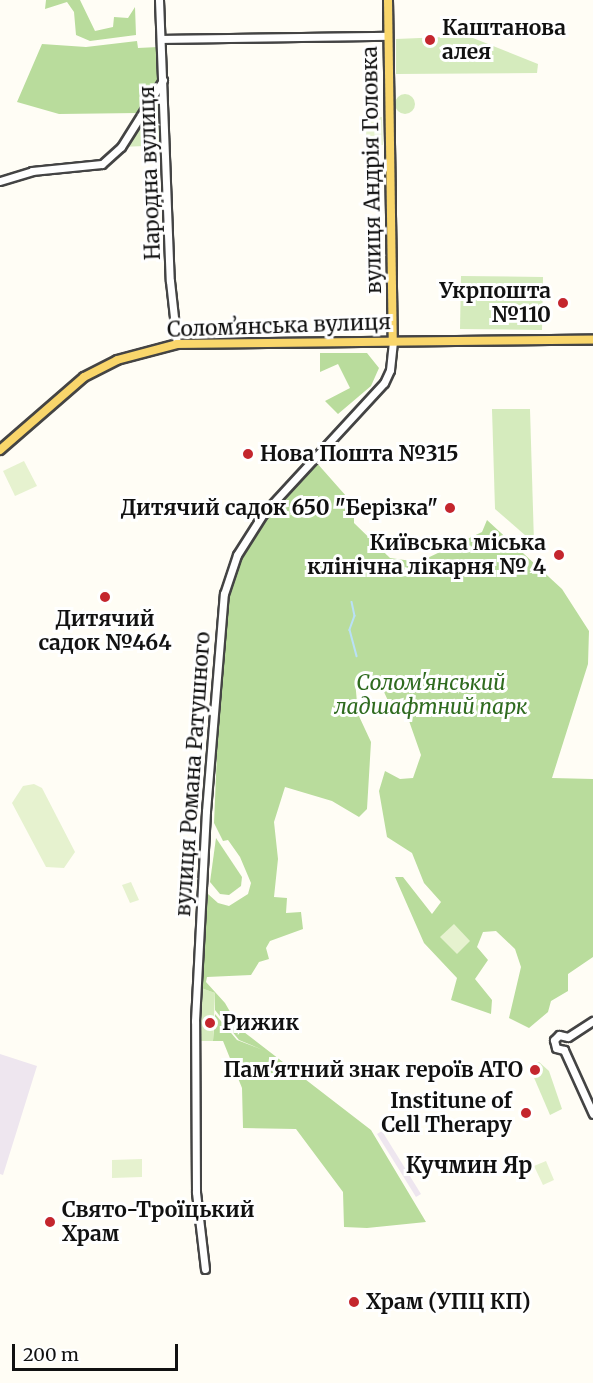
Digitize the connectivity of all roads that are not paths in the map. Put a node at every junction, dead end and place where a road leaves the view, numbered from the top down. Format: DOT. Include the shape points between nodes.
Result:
graph roads {
  1 [pos="159,0"];
  2 [pos="388,0"];
  3 [pos="387,36"];
  4 [pos="161,39"];
  5 [pos="164,80"];
  6 [pos="0,181"];
  7 [pos="393,340"];
  8 [pos="593,340"];
  9 [pos="177,344"];
  10 [pos="0,450"];
  11 [pos="593,1020"];
  12 [pos="568,1037"];
  13 [pos="564,1050"];
  14 [pos="593,1114"];
  15 [pos="205,1269"];
  1 -- 4 [label="street, Народна вулиця"];
  2 -- 3 [label="main road, вулиця Андрія Головка"];
  3 -- 4 [label="street"];
  3 -- 7 [label="main road, вулиця Андрія Головка"];
  4 -- 5 [label="street, Народна вулиця"];
  5 -- 6 [label="street" via="121,147 102,164 32,171"];
  5 -- 9 [label="street, Народна вулиця" via="170,281"];
  7 -- 8 [label="main road, Соломʼянська вулиця"];
  7 -- 9 [label="main road, Соломʼянська вулиця"];
  7 -- 15 [label="street, вулиця Романа Ратушного" via="390,370 384,383 263,514 237,555 225,594 207,806 195,1022 196,1192"];
  9 -- 10 [label="main road, Соломʼянська вулиця" via="117,360 84,377"];
  11 -- 12 [label="street"];
  12 -- 13 [label="street" via="570,1044"];
  12 -- 13 [label="street" via="561,1034 554,1040 556,1048"];
  13 -- 14 [label="street"];
}
